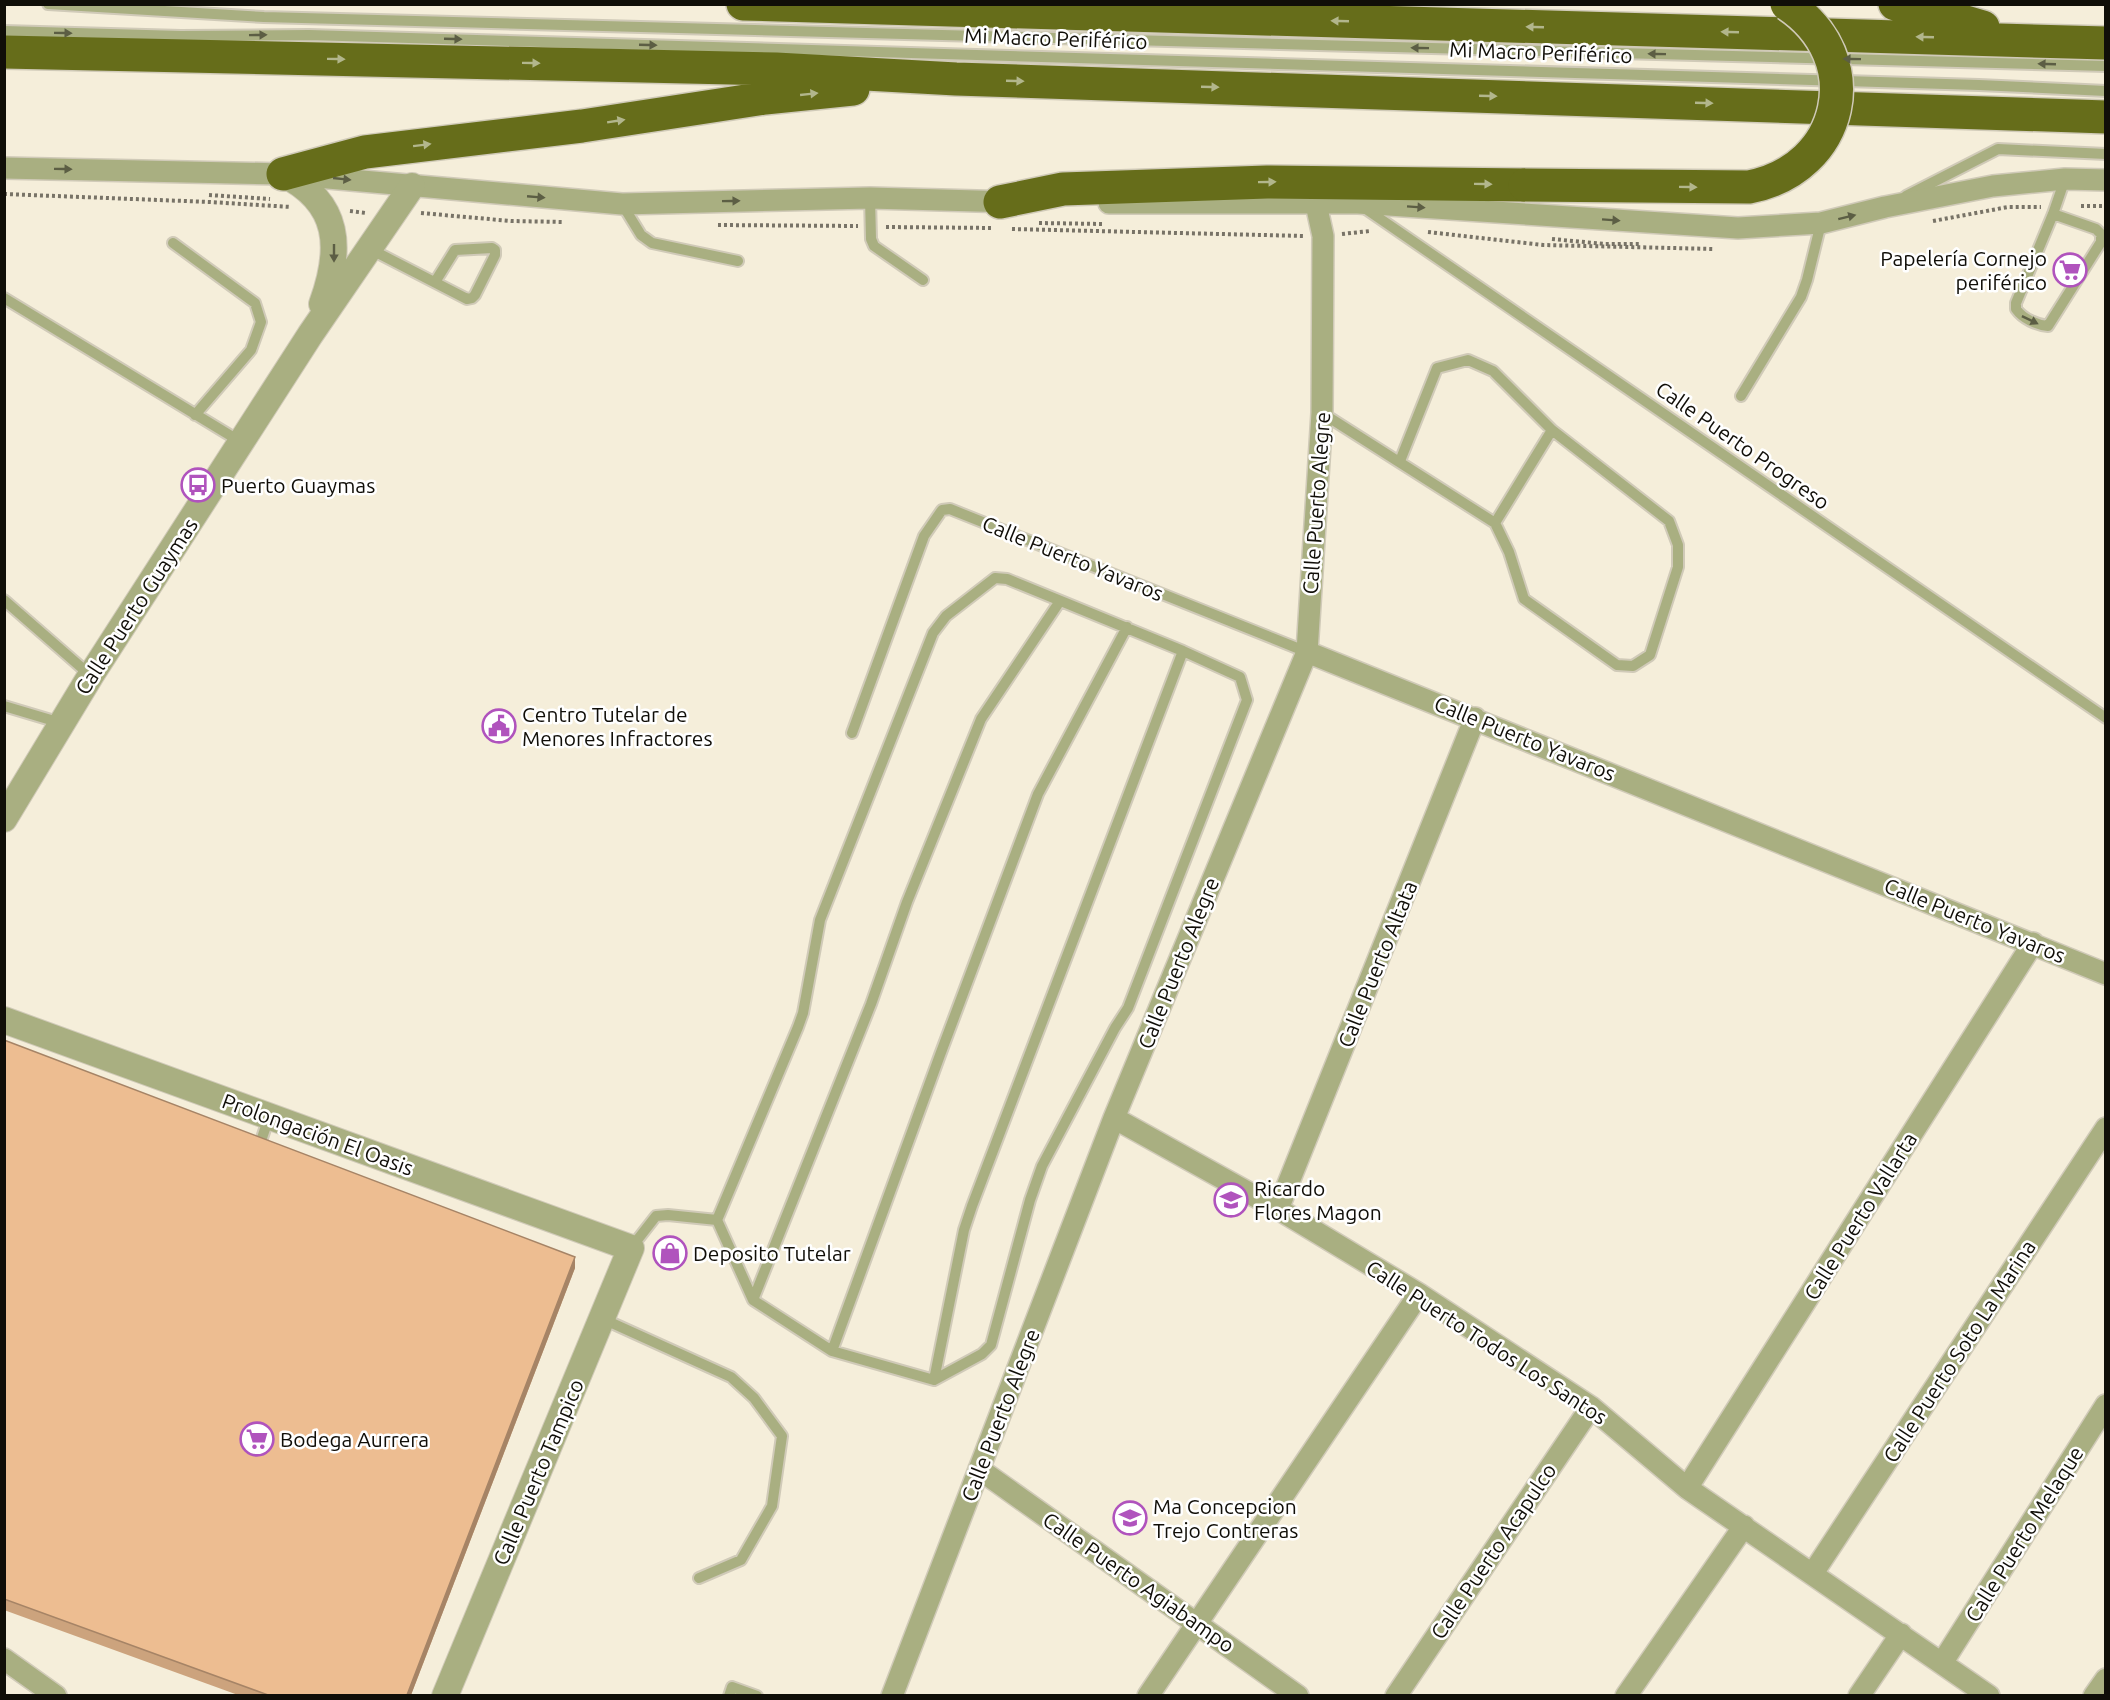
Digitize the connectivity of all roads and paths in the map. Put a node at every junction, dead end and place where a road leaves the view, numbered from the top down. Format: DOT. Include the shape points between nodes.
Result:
graph roads {
  1 [pos="48,4"];
  2 [pos="743,4"];
  3 [pos="1041,4"];
  4 [pos="1787,4"];
  5 [pos="1895,4"];
  6 [pos="1005,12"];
  7 [pos="4,32"];
  8 [pos="2025,40"];
  9 [pos="2106,43"];
  10 [pos="4,52"];
  11 [pos="2106,66"];
  12 [pos="956,79"];
  13 [pos="2106,91"];
  14 [pos="2106,117"];
  15 [pos="2106,154"];
  16 [pos="4,168"];
  17 [pos="283,174"];
  18 [pos="2065,179"];
  19 [pos="2106,180"];
  20 [pos="412,186"];
  21 [pos="4,194"];
  22 [pos="870,198"];
  23 [pos="1000,202"];
  24 [pos="1358,203"];
  25 [pos="622,204"];
  26 [pos="1316,204"];
  27 [pos="2106,206"];
  28 [pos="1885,207"];
  29 [pos="323,209"];
  30 [pos="2054,210"];
  31 [pos="395,211"];
  32 [pos="567,222"];
  33 [pos="1821,223"];
  34 [pos="1922,223"];
  35 [pos="717,225"];
  36 [pos="871,227"];
  37 [pos="1395,229"];
  38 [pos="1323,236"];
  39 [pos="173,243"];
  40 [pos="370,249"];
  41 [pos="1722,249"];
  42 [pos="738,261"];
  43 [pos="923,280"];
  44 [pos="435,282"];
  45 [pos="4,298"];
  46 [pos="310,335"];
  47 [pos="1740,396"];
  48 [pos="1322,413"];
  49 [pos="195,415"];
  50 [pos="1552,430"];
  51 [pos="241,442"];
  52 [pos="1400,461"];
  53 [pos="1495,523"];
  54 [pos="4,600"];
  55 [pos="1060,601"];
  56 [pos="1127,627"];
  57 [pos="1183,651"];
  58 [pos="1307,652"];
  59 [pos="91,675"];
  60 [pos="4,706"];
  61 [pos="1475,718"];
  62 [pos="2106,718"];
  63 [pos="61,723"];
  64 [pos="852,733"];
  65 [pos="4,819"];
  66 [pos="2033,943"];
  67 [pos="2106,974"];
  68 [pos="4,1020"];
  69 [pos="269,1117"];
  70 [pos="1114,1118"];
  71 [pos="2106,1128"];
  72 [pos="253,1165"];
  73 [pos="1278,1209"];
  74 [pos="717,1221"];
  75 [pos="631,1248"];
  76 [pos="1419,1294"];
  77 [pos="753,1300"];
  78 [pos="602,1318"];
  79 [pos="832,1351"];
  80 [pos="934,1380"];
  81 [pos="2106,1405"];
  82 [pos="1591,1407"];
  83 [pos="979,1469"];
  84 [pos="1688,1488"];
  85 [pos="1744,1526"];
  86 [pos="1813,1574"];
  87 [pos="699,1578"];
  88 [pos="1196,1623"];
  89 [pos="1900,1634"];
  90 [pos="4,1659"];
  91 [pos="1942,1663"];
  92 [pos="2106,1679"];
  93 [pos="56,1695"];
  94 [pos="445,1695"];
  95 [pos="729,1695"];
  96 [pos="757,1695"];
  97 [pos="892,1695"];
  98 [pos="1148,1695"];
  99 [pos="1298,1695"];
  100 [pos="1396,1695"];
  101 [pos="1626,1695"];
  102 [pos="1859,1695"];
  103 [pos="1989,1695"];
  104 [pos="2094,1695"];
  11 -- 1 [label="lane, Mi Macro Periférico, one-way" via="276,18"];
  2 -- 6 [label="highway"];
  3 -- 6 [label="highway"];
  23 -- 4 [label="highway, one-way, bridge" via="1063,189 1267,182 1749,187 1765,184 1808,159 1833,117 1836,84 1829,52 1821,37"];
  5 -- 8 [label="highway"];
  8 -- 6 [label="highway, one-way"];
  7 -- 13 [label="lane, Mi Macro Periférico, one-way" via="309,35"];
  8 -- 9 [label="highway"];
  10 -- 12 [label="highway, one-way" via="776,69"];
  12 -- 14 [label="highway, one-way"];
  17 -- 12 [label="highway, one-way" via="365,152 582,126 765,98"];
  15 -- 28 [label="lane" via="1998,148"];
  16 -- 17 [label="street, one-way"];
  17 -- 20 [label="street, one-way"];
  17 -- 29 [label="street, Calle Puerto Guaymas" via="306,188"];
  18 -- 19 [label="street"];
  18 -- 28 [label="street" via="1993,186"];
  18 -- 30 [label="lane"];
  20 -- 25 [label="street, one-way"];
  20 -- 31 [label="street, Calle Puerto Guaymas"];
  21 -- 29 [label="path"];
  22 -- 23 [label="street"];
  25 -- 22 [label="street, one-way"];
  22 -- 36 [label="lane"];
  23 -- 26 [label="street"];
  24 -- 26 [label="street"];
  24 -- 33 [label="street, one-way" via="1738,228"];
  24 -- 37 [label="lane, Calle Puerto Progreso"];
  25 -- 42 [label="lane" via="641,235 652,243"];
  26 -- 38 [label="street, Calle Puerto Alegre"];
  27 -- 30 [label="path"];
  33 -- 28 [label="street, one-way"];
  29 -- 31 [label="path" via="377,214"];
  29 -- 46 [label="street, Calle Puerto Guaymas, one-way" via="330,221 334,267"];
  30 -- 30 [label="lane, one-way" via="2016,303 2020,315 2048,326 2101,242 2096,229"];
  30 -- 34 [label="path" via="2008,207"];
  31 -- 32 [label="path"];
  31 -- 40 [label="street, Calle Puerto Guaymas"];
  33 -- 47 [label="lane" via="1801,297"];
  35 -- 36 [label="path"];
  36 -- 38 [label="path"];
  36 -- 43 [label="lane" via="874,246"];
  37 -- 38 [label="path"];
  37 -- 41 [label="path" via="1543,244"];
  37 -- 62 [label="lane, Calle Puerto Progreso"];
  38 -- 48 [label="street, Calle Puerto Alegre"];
  39 -- 49 [label="lane" via="255,303 261,322 251,350"];
  40 -- 44 [label="lane"];
  40 -- 46 [label="street, Calle Puerto Guaymas"];
  44 -- 44 [label="lane" via="472,298 495,250 455,250"];
  45 -- 49 [label="lane"];
  46 -- 51 [label="street, Calle Puerto Guaymas"];
  48 -- 52 [label="lane"];
  48 -- 58 [label="street, Calle Puerto Alegre"];
  49 -- 51 [label="lane"];
  50 -- 52 [label="lane" via="1493,371 1468,360 1437,368"];
  50 -- 53 [label="lane"];
  50 -- 53 [label="lane" via="1670,521 1678,545 1678,567 1650,655 1633,666 1617,665 1524,600"];
  51 -- 59 [label="street, Calle Puerto Guaymas"];
  52 -- 53 [label="lane"];
  54 -- 59 [label="lane"];
  55 -- 56 [label="lane"];
  55 -- 74 [label="lane" via="1007,579 995,578 946,616 933,633 820,920 798,1027"];
  55 -- 77 [label="lane" via="981,719"];
  56 -- 57 [label="lane"];
  56 -- 79 [label="lane" via="1038,794"];
  57 -- 80 [label="lane" via="972,1206"];
  57 -- 80 [label="lane" via="1240,677 1246,700 1128,1008 1042,1166 991,1345"];
  58 -- 61 [label="street, Calle Puerto Yavaros"];
  58 -- 64 [label="lane, Calle Puerto Yavaros" via="951,509 942,510 924,536"];
  58 -- 70 [label="street, Calle Puerto Alegre"];
  59 -- 63 [label="street, Calle Puerto Guaymas"];
  60 -- 63 [label="lane"];
  61 -- 66 [label="street, Calle Puerto Yavaros"];
  61 -- 73 [label="street, Calle Puerto Altata"];
  63 -- 65 [label="street, Calle Puerto Guaymas"];
  66 -- 67 [label="street, Calle Puerto Yavaros"];
  66 -- 84 [label="street, Calle Puerto Vallarta"];
  68 -- 69 [label="street, Prolongación El Oasis" via="42,1039"];
  69 -- 72 [label="lane"];
  69 -- 75 [label="street, Prolongación El Oasis"];
  70 -- 73 [label="street, Calle Puerto Todos Los Santos"];
  70 -- 83 [label="street, Calle Puerto Alegre"];
  71 -- 86 [label="street, Calle Puerto Soto La Marina"];
  73 -- 76 [label="street, Calle Puerto Todos Los Santos"];
  74 -- 75 [label="lane" via="656,1216"];
  74 -- 77 [label="lane"];
  75 -- 78 [label="street, Calle Puerto Tampico"];
  76 -- 82 [label="street, Calle Puerto Todos Los Santos"];
  76 -- 88 [label="street"];
  77 -- 79 [label="lane"];
  78 -- 87 [label="lane" via="731,1377 754,1398 782,1436 772,1506 741,1560"];
  78 -- 94 [label="street, Calle Puerto Tampico"];
  79 -- 80 [label="lane"];
  81 -- 91 [label="street, Calle Puerto Melaque"];
  82 -- 84 [label="street, Calle Puerto Todos Los Santos"];
  82 -- 100 [label="street, Calle Puerto Acapulco"];
  83 -- 88 [label="street, Calle Puerto Agiabampo"];
  83 -- 97 [label="street, Calle Puerto Alegre"];
  84 -- 85 [label="street, Calle Puerto Todos Los Santos"];
  85 -- 86 [label="street, Calle Puerto Todos Los Santos"];
  85 -- 101 [label="street"];
  86 -- 89 [label="street, Calle Puerto Todos Los Santos"];
  88 -- 98 [label="street"];
  88 -- 99 [label="street, Calle Puerto Agiabampo"];
  89 -- 91 [label="street, Calle Puerto Todos Los Santos"];
  89 -- 102 [label="street"];
  90 -- 93 [label="street"];
  91 -- 103 [label="street, Calle Puerto Todos Los Santos"];
  92 -- 104 [label="street"];
  95 -- 96 [label="lane" via="732,1687"];
}
